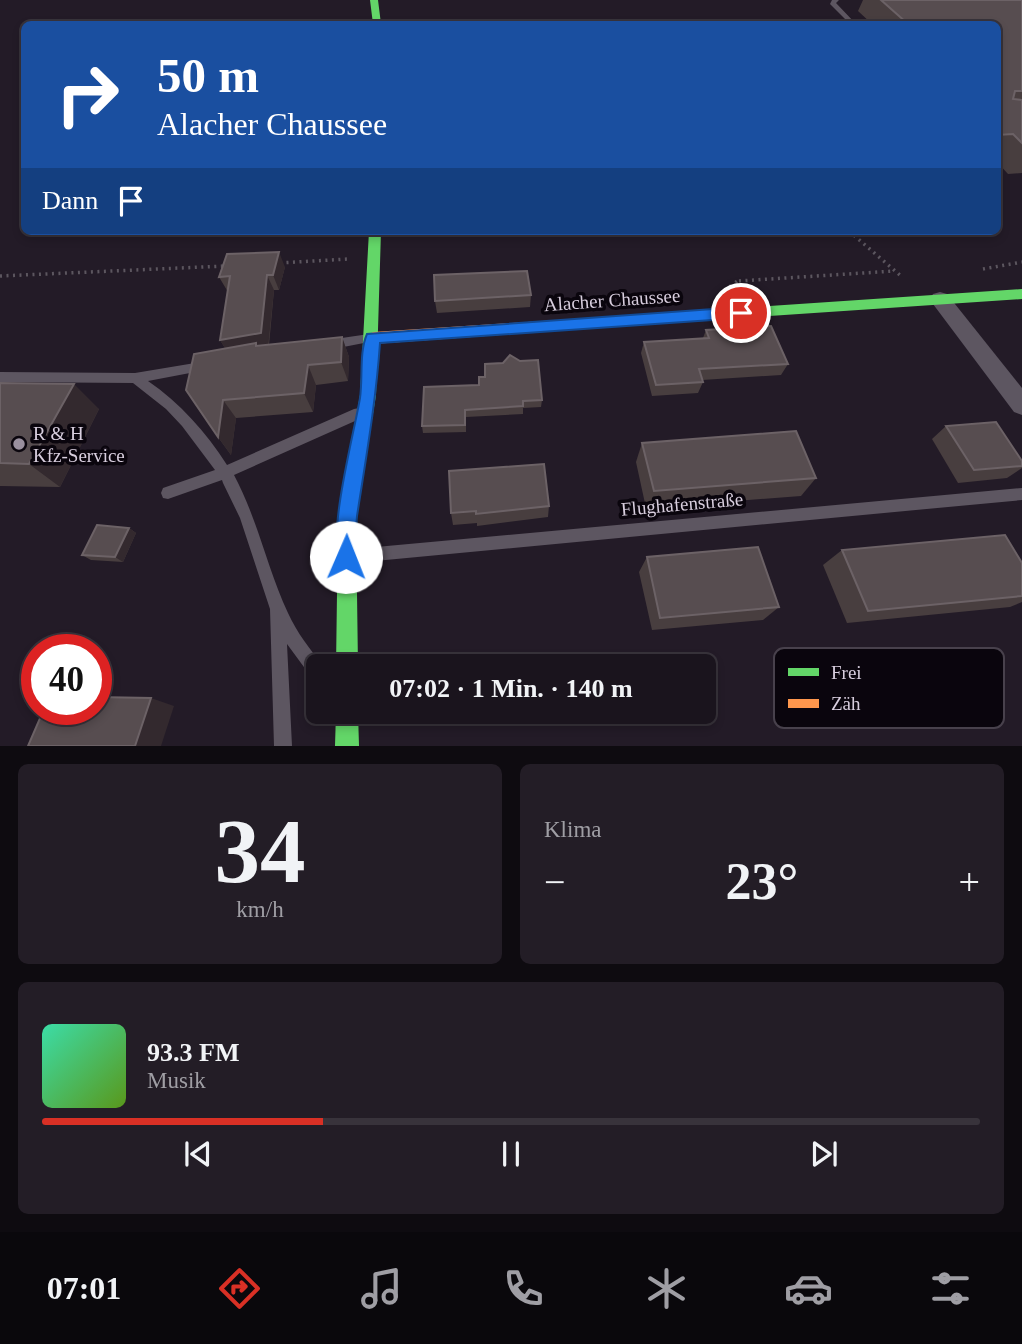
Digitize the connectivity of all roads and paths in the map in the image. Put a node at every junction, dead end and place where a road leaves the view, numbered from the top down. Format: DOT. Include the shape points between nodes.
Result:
graph roads {
  1 [pos="374,0"];
  2 [pos="836,0"];
  3 [pos="377,21"];
  4 [pos="850,21"];
  5 [pos="375,235"];
  6 [pos="854,235"];
  7 [pos="373,257"];
  8 [pos="269,263"];
  9 [pos="230,266"];
  10 [pos="894,271"];
  11 [pos="0,276"];
  12 [pos="905,278"];
  13 [pos="1022,294"];
  14 [pos="940,299"];
  15 [pos="716,314"];
  16 [pos="373,338"];
  17 [pos="320,347"];
  18 [pos="214,365"];
  19 [pos="0,377"];
  20 [pos="135,378"];
  21 [pos="1022,405"];
  22 [pos="366,410"];
  23 [pos="224,473"];
  24 [pos="168,493"];
  25 [pos="1022,494"];
  26 [pos="346,557"];
  27 [pos="277,611"];
  28 [pos="306,654"];
  29 [pos="347,654"];
  30 [pos="347,724"];
  31 [pos="283,746"];
  32 [pos="347,746"];
  1 -- 3 [label="street"];
  2 -- 4 [label="lane" via="832,3"];
  5 -- 7 [label="street"];
  6 -- 10 [label="path"];
  7 -- 8 [label="path"];
  7 -- 16 [label="street"];
  9 -- 11 [label="path"];
  10 -- 12 [label="path"];
  10 -- 15 [label="path" via="741,279 723,293"];
  13 -- 14 [label="street, Alacher Chaussee"];
  14 -- 15 [label="street, Alacher Chaussee"];
  14 -- 21 [label="street"];
  15 -- 16 [label="street, Alacher Chaussee"];
  16 -- 17 [label="lane"];
  16 -- 22 [label="street"];
  18 -- 20 [label="lane"];
  19 -- 20 [label="lane"];
  20 -- 23 [label="lane" via="156,392 217,459"];
  22 -- 23 [label="lane"];
  22 -- 26 [label="street" via="347,520"];
  23 -- 24 [label="lane"];
  23 -- 27 [label="lane" via="247,517"];
  25 -- 26 [label="lane, Flughafenstraße"];
  26 -- 29 [label="street"];
  27 -- 28 [label="lane"];
  27 -- 31 [label="lane"];
  30 -- 32 [label="street"];
}
